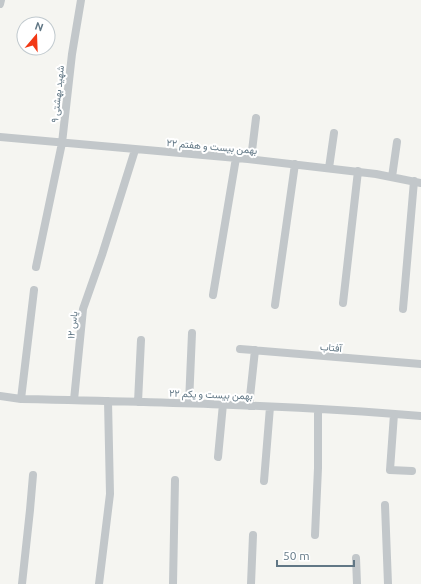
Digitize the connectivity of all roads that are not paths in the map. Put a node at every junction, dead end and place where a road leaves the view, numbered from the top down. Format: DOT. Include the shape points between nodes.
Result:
graph roads {
  1 [pos="1,0"];
  2 [pos="81,0"];
  3 [pos="0,4"];
  4 [pos="256,118"];
  5 [pos="334,132"];
  6 [pos="0,137"];
  7 [pos="397,142"];
  8 [pos="62,143"];
  9 [pos="135,150"];
  10 [pos="236,158"];
  11 [pos="251,159"];
  12 [pos="295,164"];
  13 [pos="329,168"];
  14 [pos="358,171"];
  15 [pos="392,177"];
  16 [pos="417,182"];
  17 [pos="36,267"];
  18 [pos="34,290"];
  19 [pos="213,295"];
  20 [pos="343,303"];
  21 [pos="275,305"];
  22 [pos="403,309"];
  23 [pos="192,333"];
  24 [pos="141,340"];
  25 [pos="240,349"];
  26 [pos="255,350"];
  27 [pos="421,364"];
  28 [pos="0,396"];
  29 [pos="21,399"];
  30 [pos="74,400"];
  31 [pos="108,401"];
  32 [pos="138,402"];
  33 [pos="188,403"];
  34 [pos="222,404"];
  35 [pos="249,406"];
  36 [pos="270,407"];
  37 [pos="318,409"];
  38 [pos="394,414"];
  39 [pos="421,416"];
  40 [pos="218,457"];
  41 [pos="412,471"];
  42 [pos="33,475"];
  43 [pos="175,480"];
  44 [pos="264,481"];
  45 [pos="385,504"];
  46 [pos="253,535"];
  47 [pos="315,535"];
  48 [pos="356,558"];
  49 [pos="22,584"];
  50 [pos="99,584"];
  51 [pos="173,584"];
  52 [pos="251,584"];
  53 [pos="357,584"];
  54 [pos="388,584"];
  1 -- 3 [label="street"];
  2 -- 8 [label="street, شهید بهشتی ۹"];
  4 -- 11 [label="street"];
  5 -- 13 [label="street"];
  6 -- 8 [label="street, ۲۲ بهمن بیست و هفتم"];
  7 -- 15 [label="street"];
  8 -- 9 [label="street, ۲۲ بهمن بیست و هفتم"];
  8 -- 17 [label="street, شهید بهشتی ۹"];
  9 -- 10 [label="street, ۲۲ بهمن بیست و هفتم"];
  9 -- 30 [label="street, یاس ۱۲" via="84,309"];
  10 -- 11 [label="street, ۲۲ بهمن بیست و هفتم"];
  10 -- 19 [label="street"];
  11 -- 12 [label="street, ۲۲ بهمن بیست و هفتم"];
  12 -- 13 [label="street, ۲۲ بهمن بیست و هفتم"];
  12 -- 21 [label="street"];
  13 -- 14 [label="street, ۲۲ بهمن بیست و هفتم"];
  14 -- 15 [label="street, ۲۲ بهمن بیست و هفتم"];
  14 -- 20 [label="street"];
  15 -- 16 [label="street, ۲۲ بهمن بیست و هفتم"];
  16 -- 22 [label="street"];
  18 -- 29 [label="street"];
  23 -- 33 [label="street"];
  24 -- 32 [label="street"];
  25 -- 26 [label="street, آفتاب"];
  26 -- 27 [label="street, آفتاب"];
  26 -- 35 [label="street"];
  28 -- 29 [label="street, ۲۲ بهمن بیست و یکم"];
  29 -- 30 [label="street, ۲۲ بهمن بیست و یکم"];
  30 -- 31 [label="street, ۲۲ بهمن بیست و یکم"];
  31 -- 32 [label="street, ۲۲ بهمن بیست و یکم"];
  31 -- 50 [label="street" via="110,494"];
  32 -- 33 [label="street, ۲۲ بهمن بیست و یکم"];
  33 -- 34 [label="street, ۲۲ بهمن بیست و یکم"];
  34 -- 35 [label="street, ۲۲ بهمن بیست و یکم"];
  34 -- 40 [label="street"];
  35 -- 36 [label="street, ۲۲ بهمن بیست و یکم"];
  36 -- 37 [label="street, ۲۲ بهمن بیست و یکم"];
  36 -- 44 [label="street"];
  37 -- 38 [label="street, ۲۲ بهمن بیست و یکم"];
  37 -- 47 [label="street"];
  38 -- 39 [label="street, ۲۲ بهمن بیست و یکم"];
  38 -- 41 [label="street" via="390,470"];
  42 -- 49 [label="street"];
  43 -- 51 [label="street"];
  45 -- 54 [label="street"];
  46 -- 52 [label="street"];
  48 -- 53 [label="street"];
}
